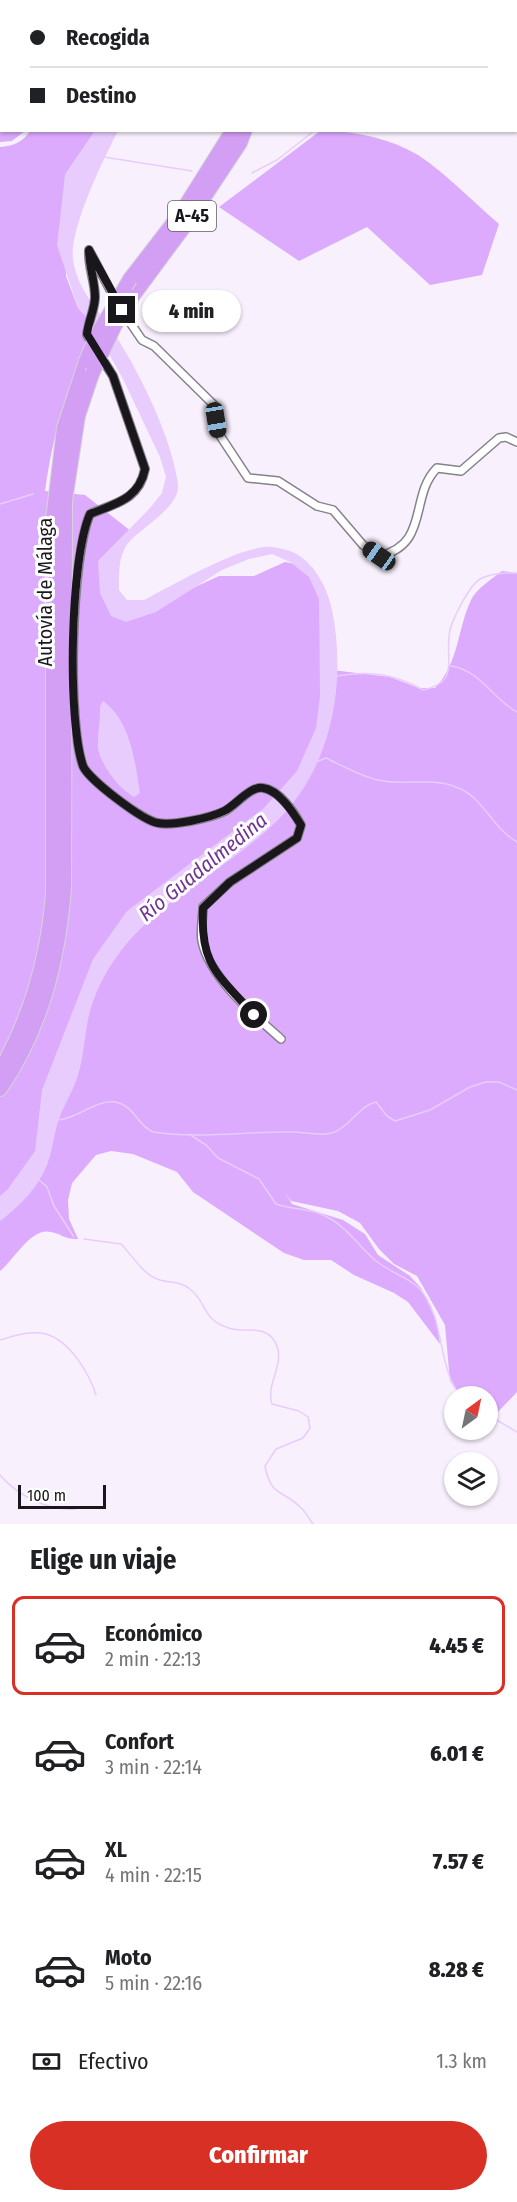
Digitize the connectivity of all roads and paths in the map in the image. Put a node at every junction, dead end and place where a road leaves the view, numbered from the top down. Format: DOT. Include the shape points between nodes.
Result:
graph roads {
  1 [pos="232,132"];
  2 [pos="244,132"];
  3 [pos="89,368"];
  4 [pos="517,442"];
  5 [pos="281,1039"];
  6 [pos="0,1071"];
  7 [pos="0,1089"];
  1 -- 3 [label="highway, Autovía de Málaga / A-45, bridge" via="187,203 130,279 98,333"];
  2 -- 3 [label="highway, Autovía de Málaga / A-45, bridge" via="189,220 132,297"];
  3 -- 6 [label="highway, Autovía de Málaga / A-45" via="64,428 56,476 50,931 26,1022"];
  3 -- 7 [label="highway, Autovía de Málaga / A-45" via="70,455 65,501 64,889 60,931 47,992 22,1052"];
  4 -- 5 [label="street" via="499,438 461,471 437,468 426,478 418,517 406,543 379,556 363,545 333,510 317,506 278,481 248,478 219,434 214,405 154,346 142,340 112,296 89,250 88,267 95,300 87,334 113,376 145,469 143,482 130,498 90,514 83,530 74,628 73,711 84,768 133,813 158,823 210,817 227,810 256,788 272,792 293,812 301,825 297,838 230,882 203,908 202,939 209,963 254,1015"];
}
